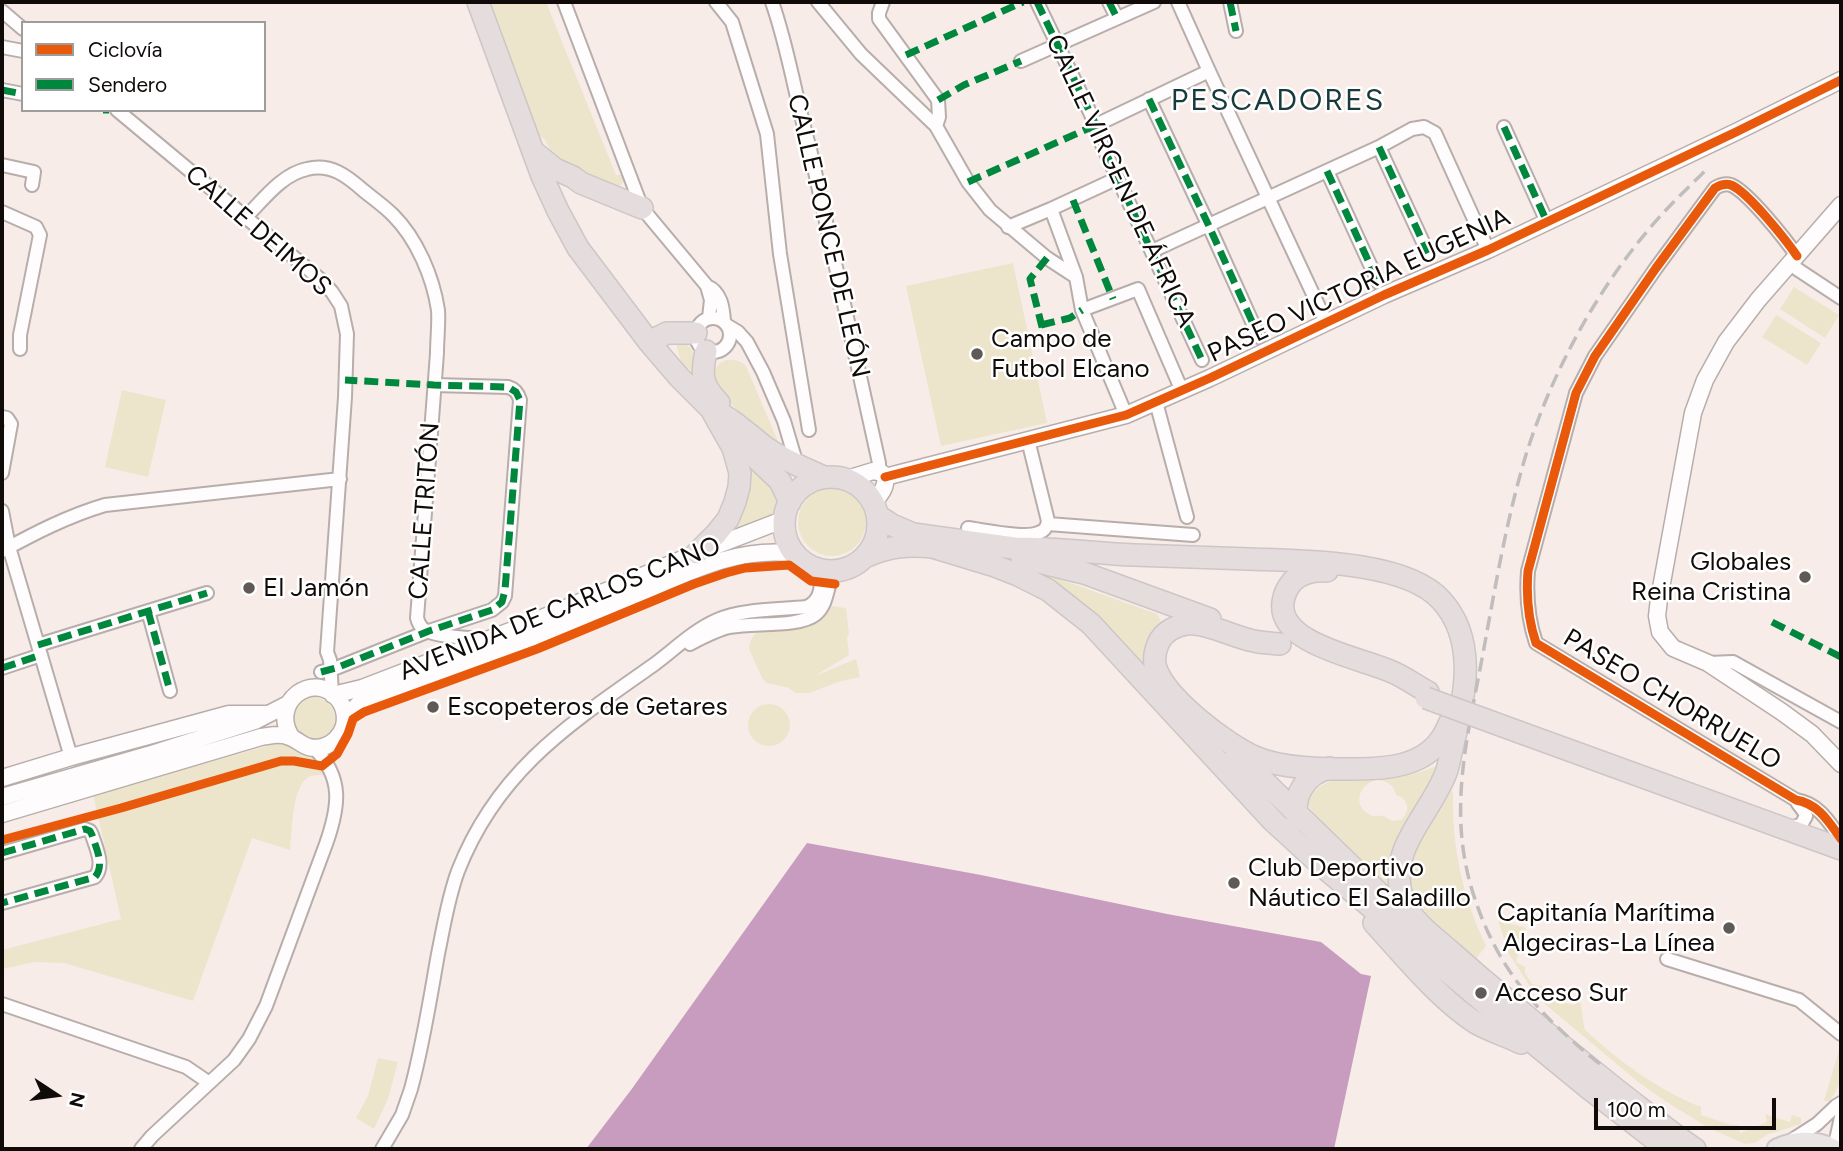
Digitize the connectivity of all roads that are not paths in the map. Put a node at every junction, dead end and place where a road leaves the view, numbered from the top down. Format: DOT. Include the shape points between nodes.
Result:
graph roads {
  1 [pos="478,2"];
  2 [pos="564,2"];
  3 [pos="716,2"];
  4 [pos="772,2"];
  5 [pos="818,2"];
  6 [pos="883,2"];
  7 [pos="1038,2"];
  8 [pos="1109,2"];
  9 [pos="1154,2"];
  10 [pos="1178,2"];
  11 [pos="1230,2"];
  12 [pos="2,11"];
  13 [pos="1117,19"];
  14 [pos="21,27"];
  15 [pos="1236,31"];
  16 [pos="1058,46"];
  17 [pos="2,47"];
  18 [pos="21,51"];
  19 [pos="1021,61"];
  20 [pos="1209,71"];
  21 [pos="1841,80"];
  22 [pos="2,90"];
  23 [pos="21,94"];
  24 [pos="1149,99"];
  25 [pos="119,112"];
  26 [pos="1096,125"];
  27 [pos="936,126"];
  28 [pos="1504,127"];
  29 [pos="1379,147"];
  30 [pos="532,151"];
  31 [pos="2,165"];
  32 [pos="1327,171"];
  33 [pos="1118,178"];
  34 [pos="581,183"];
  35 [pos="32,185"];
  36 [pos="626,192"];
  37 [pos="1267,198"];
  38 [pos="1841,205"];
  39 [pos="642,208"];
  40 [pos="1052,209"];
  41 [pos="558,211"];
  42 [pos="2,212"];
  43 [pos="245,218"];
  44 [pos="1547,222"];
  45 [pos="1208,224"];
  46 [pos="1008,227"];
  47 [pos="1488,250"];
  48 [pos="1152,251"];
  49 [pos="1428,253"];
  50 [pos="1794,259"];
  51 [pos="1076,277"];
  52 [pos="1378,282"];
  53 [pos="707,286"];
  54 [pos="1841,298"];
  55 [pos="1083,310"];
  56 [pos="1326,322"];
  57 [pos="726,324"];
  58 [pos="704,334"];
  59 [pos="1259,337"];
  60 [pos="649,342"];
  61 [pos="20,349"];
  62 [pos="1202,360"];
  63 [pos="434,386"];
  64 [pos="1182,391"];
  65 [pos="1156,402"];
  66 [pos="1126,415"];
  67 [pos="719,417"];
  68 [pos="5,425"];
  69 [pos="809,430"];
  70 [pos="1028,440"];
  71 [pos="797,465"];
  72 [pos="2,473"];
  73 [pos="882,474"];
  74 [pos="824,477"];
  75 [pos="340,478"];
  76 [pos="847,479"];
  77 [pos="875,509"];
  78 [pos="2,511"];
  79 [pos="787,511"];
  80 [pos="1187,517"];
  81 [pos="1048,524"];
  82 [pos="968,528"];
  83 [pos="1193,536"];
  84 [pos="929,546"];
  85 [pos="1014,548"];
  86 [pos="5,549"];
  87 [pos="697,553"];
  88 [pos="795,554"];
  89 [pos="865,557"];
  90 [pos="827,569"];
  91 [pos="207,593"];
  92 [pos="148,611"];
  93 [pos="429,631"];
  94 [pos="492,638"];
  95 [pos="1280,644"];
  96 [pos="39,650"];
  97 [pos="1708,663"];
  98 [pos="2,668"];
  99 [pos="326,670"];
  100 [pos="311,688"];
  101 [pos="170,691"];
  102 [pos="333,694"];
  103 [pos="1427,695"];
  104 [pos="288,704"];
  105 [pos="268,714"];
  106 [pos="345,718"];
  107 [pos="1841,722"];
  108 [pos="1210,729"];
  109 [pos="1520,729"];
  110 [pos="292,738"];
  111 [pos="332,743"];
  112 [pos="314,748"];
  113 [pos="71,757"];
  114 [pos="1841,764"];
  115 [pos="1335,768"];
  116 [pos="333,774"];
  117 [pos="2,778"];
  118 [pos="2,797"];
  119 [pos="1796,800"];
  120 [pos="1296,812"];
  121 [pos="2,814"];
  122 [pos="1796,826"];
  123 [pos="1841,841"];
  124 [pos="1841,849"];
  125 [pos="2,853"];
  126 [pos="1321,865"];
  127 [pos="2,903"];
  128 [pos="1378,912"];
  129 [pos="1414,918"];
  130 [pos="1667,959"];
  131 [pos="1425,979"];
  132 [pos="1460,982"];
  133 [pos="2,1004"];
  134 [pos="1841,1034"];
  135 [pos="1547,1054"];
  136 [pos="208,1083"];
  137 [pos="1841,1103"];
  138 [pos="1841,1117"];
  139 [pos="1780,1148"];
  140 [pos="141,1149"];
  141 [pos="382,1149"];
  142 [pos="1667,1149"];
  143 [pos="1695,1149"];
  144 [pos="1833,1149"];
  145 [pos="1838,1149"];
  1 -- 30 [label="highway"];
  2 -- 36 [label="street"];
  3 -- 69 [label="street, CALLE PONCE DE LEÓN" via="732,22 767,134 780,254"];
  4 -- 73 [label="street, CALLE PONCE DE LEÓN" via="792,70"];
  5 -- 27 [label="street" via="862,54"];
  6 -- 27 [label="street" via="879,19 939,100"];
  7 -- 16 [label="street, CALLE VIRGEN DE ÁFRICA"];
  8 -- 13 [label="street"];
  9 -- 13 [label="street"];
  10 -- 20 [label="street"];
  11 -- 15 [label="street"];
  12 -- 14 [label="street"];
  13 -- 16 [label="street"];
  16 -- 19 [label="street"];
  16 -- 26 [label="street, CALLE VIRGEN DE ÁFRICA"];
  17 -- 18 [label="street"];
  20 -- 24 [label="street"];
  20 -- 37 [label="street"];
  21 -- 44 [label="street, PASEO VICTORIA EUGENIA"];
  22 -- 23 [label="street"];
  24 -- 26 [label="street"];
  24 -- 45 [label="street"];
  25 -- 43 [label="street, CALLE DEIMOS"];
  26 -- 33 [label="street, CALLE VIRGEN DE ÁFRICA"];
  27 -- 46 [label="street" via="968,182"];
  28 -- 44 [label="street"];
  29 -- 32 [label="street"];
  29 -- 47 [label="street" via="1418,127 1430,129"];
  29 -- 49 [label="street"];
  30 -- 34 [label="highway"];
  30 -- 41 [label="highway"];
  31 -- 35 [label="street" via="34,172"];
  32 -- 37 [label="street"];
  32 -- 52 [label="street"];
  33 -- 40 [label="street"];
  33 -- 48 [label="street, CALLE VIRGEN DE ÁFRICA"];
  34 -- 36 [label="highway"];
  34 -- 41 [label="highway" via="564,187 558,194"];
  36 -- 39 [label="highway"];
  37 -- 45 [label="street"];
  37 -- 56 [label="street"];
  38 -- 50 [label="street"];
  39 -- 53 [label="street"];
  40 -- 46 [label="street"];
  40 -- 51 [label="street"];
  41 -- 60 [label="highway" via="578,248"];
  42 -- 61 [label="street" via="33,225 40,235"];
  43 -- 63 [label="street, CALLE TRITÓN" via="289,175 326,167 350,179 394,216 415,244 438,311"];
  43 -- 75 [label="street, CALLE DEIMOS" via="321,280 341,306 347,334"];
  44 -- 47 [label="street, PASEO VICTORIA EUGENIA"];
  45 -- 48 [label="street"];
  45 -- 59 [label="street"];
  46 -- 51 [label="street"];
  47 -- 56 [label="street, PASEO VICTORIA EUGENIA"];
  48 -- 62 [label="street, CALLE VIRGEN DE ÁFRICA"];
  50 -- 54 [label="street" via="1797,269"];
  50 -- 97 [label="street" via="1726,342 1693,413 1657,616 1667,642"];
  50 -- 119 [label="street, PASEO CHORRUELO" via="1760,210 1727,184 1715,188 1595,356 1576,393 1526,592 1536,643"];
  51 -- 55 [label="street"];
  53 -- 57 [label="street" via="718,295"];
  53 -- 58 [label="street" via="710,300"];
  55 -- 64 [label="street" via="1139,289"];
  55 -- 66 [label="street"];
  56 -- 64 [label="street, PASEO VICTORIA EUGENIA"];
  57 -- 58 [label="street" via="714,317"];
  57 -- 58 [label="street" via="730,336 717,352"];
  57 -- 71 [label="street" via="747,342 763,372"];
  58 -- 60 [label="highway" via="667,334"];
  58 -- 67 [label="highway" via="702,373 704,384 724,408"];
  60 -- 67 [label="highway"];
  63 -- 93 [label="street, CALLE TRITÓN" via="416,618 421,628"];
  63 -- 93 [label="street" via="508,387 520,400 505,596 492,610"];
  64 -- 65 [label="street, PASEO VICTORIA EUGENIA"];
  65 -- 66 [label="street, PASEO VICTORIA EUGENIA"];
  65 -- 80 [label="street"];
  66 -- 70 [label="street, PASEO VICTORIA EUGENIA"];
  67 -- 71 [label="highway"];
  67 -- 79 [label="highway" via="780,481"];
  67 -- 87 [label="highway" via="737,459 739,487 728,519"];
  68 -- 72 [label="street"];
  70 -- 73 [label="street, PASEO VICTORIA EUGENIA"];
  70 -- 81 [label="street"];
  71 -- 74 [label="highway"];
  73 -- 76 [label="street, PASEO VICTORIA EUGENIA"];
  73 -- 77 [label="street" via="884,488"];
  74 -- 76 [label="highway"];
  74 -- 79 [label="highway" via="796,493"];
  75 -- 86 [label="street" via="105,505 52,524"];
  75 -- 99 [label="street, CALLE DEIMOS" via="323,661"];
  76 -- 77 [label="highway" via="862,488"];
  77 -- 85 [label="highway" via="892,525 913,534"];
  77 -- 89 [label="highway" via="877,533"];
  78 -- 86 [label="street"];
  79 -- 87 [label="street, AVENIDA DE CARLOS CANO"];
  79 -- 88 [label="highway" via="786,538"];
  81 -- 82 [label="street" via="1032,535"];
  81 -- 83 [label="street"];
  84 -- 89 [label="highway" via="892,547"];
  84 -- 95 [label="highway" via="1032,559 1084,573"];
  84 -- 126 [label="highway" via="1017,575 1048,590 1083,617 1273,821"];
  85 -- 103 [label="highway" via="1090,570"];
  85 -- 129 [label="highway" via="1338,563 1395,574 1441,599 1464,646 1465,682 1447,770 1407,841 1400,863 1401,893"];
  86 -- 96 [label="street"];
  87 -- 94 [label="street, AVENIDA DE CARLOS CANO"];
  88 -- 90 [label="highway"];
  88 -- 106 [label="street, AVENIDA DE CARLOS CANO" via="755,553 689,572 358,705"];
  89 -- 90 [label="highway" via="847,568"];
  90 -- 141 [label="street" via="820,576 819,595 812,605 748,612 701,628 577,719 514,776 494,802 458,871 447,906 417,1068 402,1115"];
  91 -- 92 [label="street"];
  92 -- 96 [label="street"];
  92 -- 101 [label="street"];
  93 -- 94 [label="street" via="467,639"];
  93 -- 99 [label="street"];
  94 -- 102 [label="street, AVENIDA DE CARLOS CANO" via="362,688"];
  95 -- 103 [label="highway"];
  95 -- 108 [label="highway" via="1191,623 1165,633 1155,655 1161,677"];
  96 -- 98 [label="street"];
  96 -- 113 [label="street"];
  97 -- 107 [label="street" via="1733,662"];
  97 -- 114 [label="street" via="1812,734"];
  99 -- 100 [label="street"];
  99 -- 102 [label="street"];
  100 -- 102 [label="street"];
  100 -- 104 [label="street"];
  102 -- 106 [label="street"];
  103 -- 109 [label="highway, bridge"];
  103 -- 115 [label="highway" via="1391,671 1317,644 1293,629 1283,607 1293,581 1320,570 1365,576 1412,590 1442,616 1457,656 1451,720 1426,755 1401,766"];
  104 -- 105 [label="street"];
  104 -- 110 [label="street" via="285,718"];
  105 -- 113 [label="street" via="229,714"];
  105 -- 118 [label="street"];
  106 -- 111 [label="street"];
  108 -- 115 [label="highway" via="1257,758"];
  108 -- 120 [label="highway"];
  109 -- 122 [label="highway"];
  109 -- 124 [label="highway"];
  110 -- 112 [label="street"];
  110 -- 121 [label="street" via="261,737"];
  111 -- 112 [label="street"];
  111 -- 116 [label="street"];
  112 -- 116 [label="street"];
  113 -- 117 [label="street"];
  115 -- 120 [label="highway" via="1320,771 1300,790"];
  116 -- 136 [label="street" via="337,799 329,835 266,1006 234,1060"];
  119 -- 122 [label="street, PASEO CHORRUELO" via="1806,816"];
  119 -- 123 [label="street, PASEO CHORRUELO" via="1821,812"];
  120 -- 128 [label="highway" via="1311,848"];
  120 -- 129 [label="highway" via="1402,914"];
  122 -- 123 [label="highway"];
  125 -- 127 [label="street" via="85,830 92,835 100,866 95,877"];
  126 -- 128 [label="highway"];
  126 -- 131 [label="highway"];
  128 -- 132 [label="highway"];
  129 -- 143 [label="highway" via="1543,1031"];
  130 -- 134 [label="street" via="1799,1000"];
  131 -- 132 [label="highway"];
  131 -- 135 [label="highway" via="1477,1023"];
  132 -- 135 [label="highway"];
  133 -- 136 [label="street" via="186,1067"];
  135 -- 142 [label="highway"];
  136 -- 140 [label="street"];
  137 -- 139 [label="street"];
  138 -- 145 [label="street"];
  139 -- 144 [label="main road" via="1812,1142"];
}
